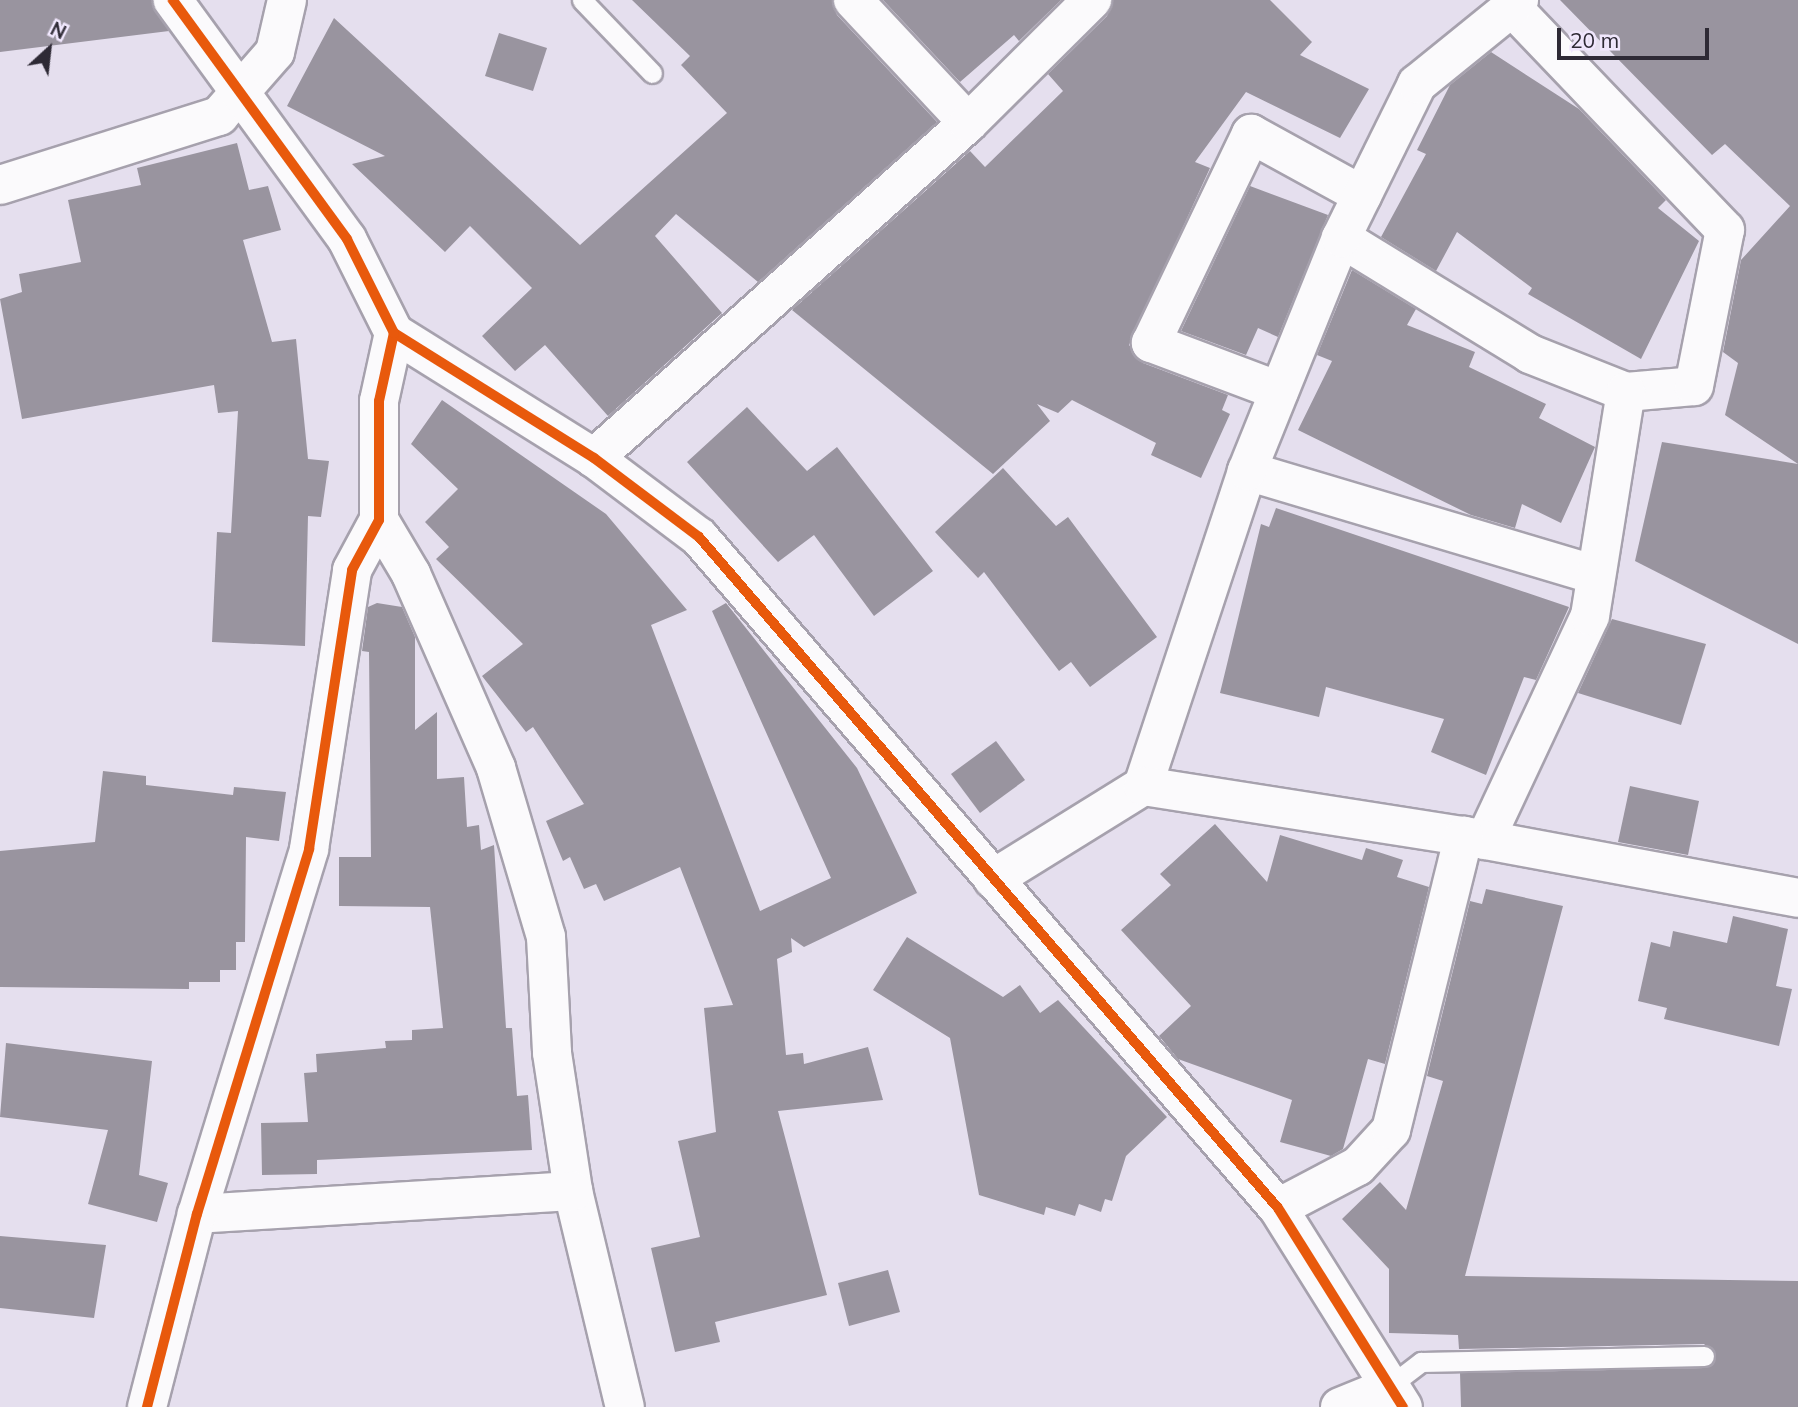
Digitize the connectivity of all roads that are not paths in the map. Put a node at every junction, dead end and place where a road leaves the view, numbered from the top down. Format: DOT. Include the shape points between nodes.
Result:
graph roads {
  1 [pos="173,0"];
  2 [pos="287,0"];
  3 [pos="582,0"];
  4 [pos="853,0"];
  5 [pos="1092,0"];
  6 [pos="1516,3"];
  7 [pos="652,73"];
  8 [pos="242,94"];
  9 [pos="968,123"];
  10 [pos="0,185"];
  11 [pos="1362,195"];
  12 [pos="1341,238"];
  13 [pos="394,333"];
  14 [pos="1279,391"];
  15 [pos="1626,392"];
  16 [pos="594,458"];
  17 [pos="1247,471"];
  18 [pos="379,520"];
  19 [pos="1592,574"];
  20 [pos="1143,786"];
  21 [pos="1474,838"];
  22 [pos="993,879"];
  23 [pos="1798,898"];
  24 [pos="573,1191"];
  25 [pos="1278,1208"];
  26 [pos="197,1214"];
  27 [pos="1704,1356"];
  28 [pos="1395,1397"];
  29 [pos="147,1407"];
  30 [pos="625,1407"];
  31 [pos="1340,1407"];
  1 -- 8 [label="street"];
  2 -- 8 [label="street" via="275,52"];
  3 -- 7 [label="lane"];
  4 -- 9 [label="street"];
  5 -- 9 [label="street"];
  6 -- 11 [label="street" via="1418,85"];
  6 -- 15 [label="street" via="1725,230 1694,386"];
  8 -- 10 [label="street" via="219,116"];
  8 -- 13 [label="street" via="347,239"];
  9 -- 16 [label="street"];
  11 -- 12 [label="street"];
  11 -- 14 [label="street" via="1251,134 1151,343"];
  12 -- 14 [label="street"];
  12 -- 15 [label="street" via="1530,354"];
  13 -- 16 [label="street"];
  13 -- 18 [label="street" via="379,401"];
  14 -- 17 [label="street"];
  15 -- 19 [label="street"];
  16 -- 22 [label="street" via="699,537"];
  17 -- 19 [label="street"];
  17 -- 20 [label="street"];
  18 -- 24 [label="street" via="411,574 496,768 546,936 552,1053"];
  18 -- 26 [label="street" via="352,570 309,849"];
  19 -- 21 [label="street" via="1590,617"];
  20 -- 21 [label="street"];
  20 -- 22 [label="street"];
  21 -- 23 [label="street"];
  21 -- 25 [label="street" via="1391,1130 1358,1166"];
  22 -- 25 [label="street"];
  24 -- 26 [label="street"];
  24 -- 30 [label="street"];
  25 -- 28 [label="street"];
  26 -- 29 [label="street"];
  27 -- 28 [label="lane" via="1421,1362"];
  28 -- 31 [label="street"];
}
